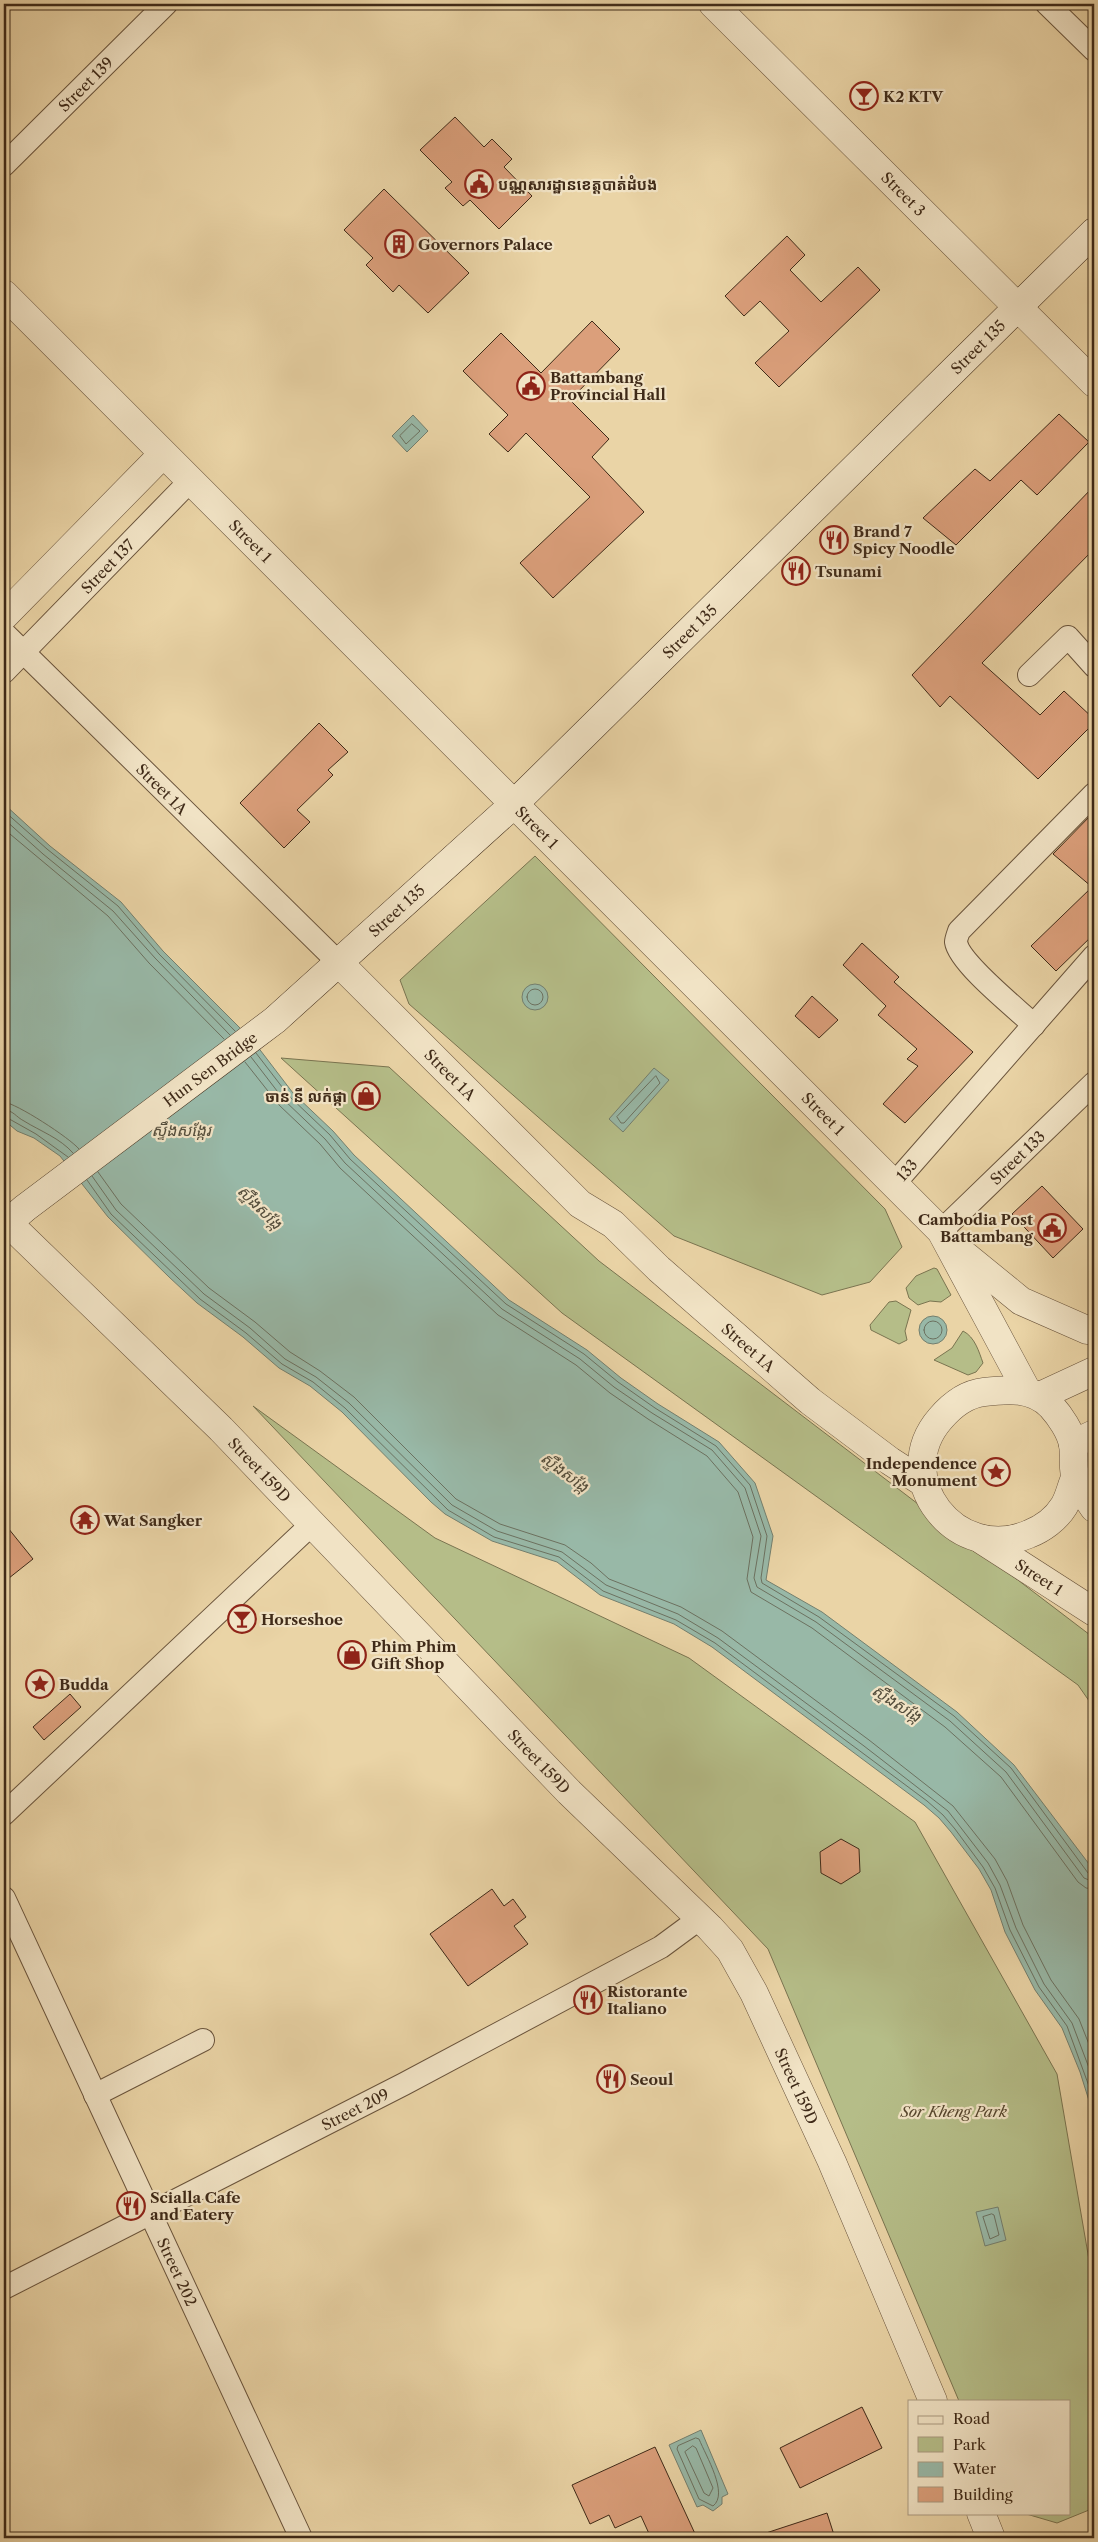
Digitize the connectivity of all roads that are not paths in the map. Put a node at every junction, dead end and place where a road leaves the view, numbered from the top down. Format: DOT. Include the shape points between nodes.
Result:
graph roads {
  1 [pos="166,4"];
  2 [pos="713,4"];
  3 [pos="1047,4"];
  4 [pos="1094,50"];
  5 [pos="4,165"];
  6 [pos="1094,232"];
  7 [pos="4,294"];
  8 [pos="1019,308"];
  9 [pos="1094,384"];
  10 [pos="163,454"];
  11 [pos="190,481"];
  12 [pos="4,616"];
  13 [pos="4,633"];
  14 [pos="23,652"];
  15 [pos="1094,666"];
  16 [pos="4,672"];
  17 [pos="1029,675"];
  18 [pos="1094,794"];
  19 [pos="514,805"];
  20 [pos="1094,956"];
  21 [pos="338,962"];
  22 [pos="275,1020"];
  23 [pos="1034,1025"];
  24 [pos="1094,1083"];
  25 [pos="894,1184"];
  26 [pos="10,1219"];
  27 [pos="944,1235"];
  28 [pos="1094,1331"];
  29 [pos="1094,1371"];
  30 [pos="1033,1394"];
  31 [pos="1084,1439"];
  32 [pos="1075,1478"];
  33 [pos="924,1483"];
  34 [pos="1094,1508"];
  35 [pos="312,1524"];
  36 [pos="982,1540"];
  37 [pos="1094,1612"];
  38 [pos="4,1814"];
  39 [pos="4,1898"];
  40 [pos="699,1919"];
  41 [pos="203,2040"];
  42 [pos="95,2095"];
  43 [pos="149,2212"];
  44 [pos="4,2288"];
  45 [pos="933,2400"];
  46 [pos="981,2514"];
  47 [pos="301,2538"];
  48 [pos="991,2538"];
  1 -- 5 [label="street, Street 139"];
  2 -- 8 [label="street, Street 3"];
  3 -- 4 [label="street"];
  6 -- 8 [label="street, Street 135"];
  7 -- 10 [label="street, Street 1"];
  8 -- 9 [label="street, Street 3"];
  8 -- 19 [label="street, Street 135"];
  10 -- 11 [label="street, Street 1"];
  10 -- 12 [label="street"];
  11 -- 14 [label="street, Street 137"];
  11 -- 19 [label="street, Street 1"];
  13 -- 14 [label="street, Street 1A"];
  14 -- 16 [label="street, Street 137"];
  14 -- 21 [label="street, Street 1A"];
  15 -- 17 [label="street" via="1068,638"];
  18 -- 23 [label="street" via="960,931 956,941 959,951 978,974"];
  19 -- 21 [label="street, Street 135"];
  19 -- 25 [label="street, Street 1"];
  20 -- 23 [label="street, 133"];
  21 -- 22 [label="street, Street 135"];
  21 -- 33 [label="street, Street 1A" via="580,1204 612,1224 810,1400"];
  22 -- 26 [label="street, Hun Sen Bridge"];
  23 -- 25 [label="street, 133"];
  24 -- 27 [label="street, Street 133"];
  25 -- 27 [label="street, Street 1"];
  26 -- 35 [label="street, Street 159D"];
  27 -- 28 [label="street" via="1022,1301"];
  27 -- 30 [label="street, Street 1"];
  29 -- 30 [label="street"];
  30 -- 31 [label="street" via="1052,1407 1063,1423"];
  30 -- 33 [label="street" via="1005,1389 977,1392 951,1406 933,1427 923,1455"];
  31 -- 32 [label="street"];
  32 -- 34 [label="street"];
  32 -- 36 [label="street" via="1064,1507 1042,1529 1013,1541"];
  33 -- 36 [label="street" via="942,1516 956,1529"];
  35 -- 38 [label="street"];
  35 -- 40 [label="street, Street 159D" via="569,1792"];
  36 -- 37 [label="street, Street 1"];
  39 -- 42 [label="street, Street 202"];
  40 -- 43 [label="street, Street 209" via="660,1947 618,1970 404,2084"];
  40 -- 45 [label="street, Street 159D" via="730,1950 754,1993 832,2162"];
  41 -- 42 [label="street"];
  42 -- 43 [label="street, Street 202"];
  43 -- 44 [label="street, Street 209"];
  43 -- 47 [label="street, Street 202"];
  46 -- 48 [label="street"];
}
